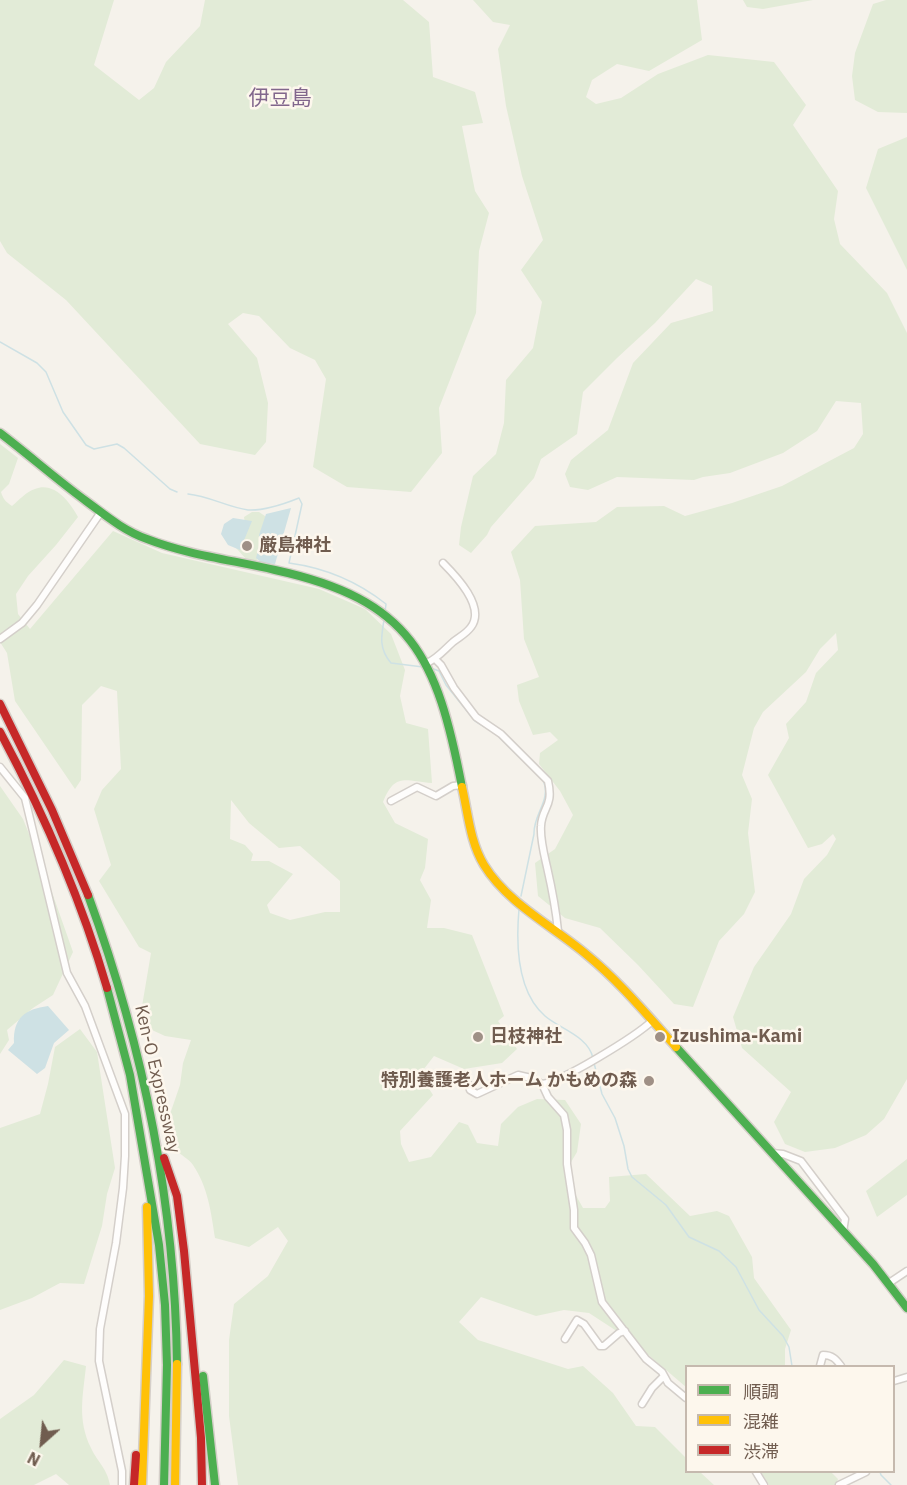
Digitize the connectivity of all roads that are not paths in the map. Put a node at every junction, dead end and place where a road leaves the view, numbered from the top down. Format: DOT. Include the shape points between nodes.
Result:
graph roads {
  1 [pos="0,433"];
  2 [pos="101,512"];
  3 [pos="443,563"];
  4 [pos="0,639"];
  5 [pos="430,664"];
  6 [pos="0,704"];
  7 [pos="0,732"];
  8 [pos="0,767"];
  9 [pos="462,785"];
  10 [pos="392,801"];
  11 [pos="558,932"];
  12 [pos="652,1021"];
  13 [pos="140,1062"];
  14 [pos="467,1080"];
  15 [pos="542,1084"];
  16 [pos="771,1153"];
  17 [pos="146,1163"];
  18 [pos="843,1232"];
  19 [pos="184,1251"];
  20 [pos="907,1270"];
  21 [pos="889,1283"];
  22 [pos="907,1308"];
  23 [pos="625,1332"];
  24 [pos="565,1339"];
  25 [pos="146,1363"];
  26 [pos="820,1365"];
  27 [pos="840,1365"];
  28 [pos="664,1376"];
  29 [pos="685,1396"];
  30 [pos="642,1404"];
  31 [pos="864,1473"];
  32 [pos="122,1485"];
  33 [pos="134,1485"];
  34 [pos="142,1485"];
  35 [pos="164,1485"];
  36 [pos="175,1485"];
  37 [pos="202,1485"];
  38 [pos="215,1485"];
  39 [pos="839,1485"];
  1 -- 2 [label="main road"];
  2 -- 4 [label="street" via="37,605 22,623"];
  2 -- 5 [label="main road" via="124,529 160,544 334,586 360,598 385,614"];
  3 -- 5 [label="street" via="471,598 474,620"];
  5 -- 9 [label="main road" via="445,708"];
  5 -- 11 [label="street" via="445,669 476,717 501,734 548,781 550,802 541,824"];
  6 -- 13 [label="main road, Ken-O Expressway" via="44,792 97,917"];
  7 -- 17 [label="main road, Ken-O Expressway" via="59,856 100,968 128,1067"];
  8 -- 32 [label="street" via="25,798 67,973 85,1006 125,1114 123,1188 100,1329 99,1361"];
  9 -- 10 [label="street" via="436,796 417,787"];
  9 -- 11 [label="main road" via="474,843 487,870 505,891"];
  11 -- 12 [label="main road" via="618,983"];
  12 -- 15 [label="street" via="553,1083"];
  12 -- 16 [label="main road"];
  13 -- 19 [label="main road" via="162,1154 177,1196"];
  13 -- 36 [label="main road, Ken-O Expressway" via="172,1253 178,1381"];
  14 -- 15 [label="street" via="470,1090 477,1094 518,1075"];
  15 -- 23 [label="street" via="564,1115 574,1228 591,1255 602,1302"];
  16 -- 18 [label="main road"];
  16 -- 18 [label="street" via="795,1157 808,1167 845,1219"];
  17 -- 25 [label="main road"];
  17 -- 35 [label="main road, Ken-O Expressway" via="165,1310"];
  18 -- 21 [label="main road"];
  19 -- 37 [label="main road"];
  19 -- 38 [label="main road" via="200,1340"];
  20 -- 21 [label="street"];
  21 -- 22 [label="main road"];
  23 -- 24 [label="street" via="600,1346 577,1320"];
  23 -- 28 [label="street"];
  25 -- 33 [label="main road" via="136,1421"];
  25 -- 34 [label="main road"];
  26 -- 27 [label="street" via="823,1355 829,1355"];
  28 -- 29 [label="street"];
  28 -- 30 [label="street"];
  31 -- 39 [label="street"];
}
